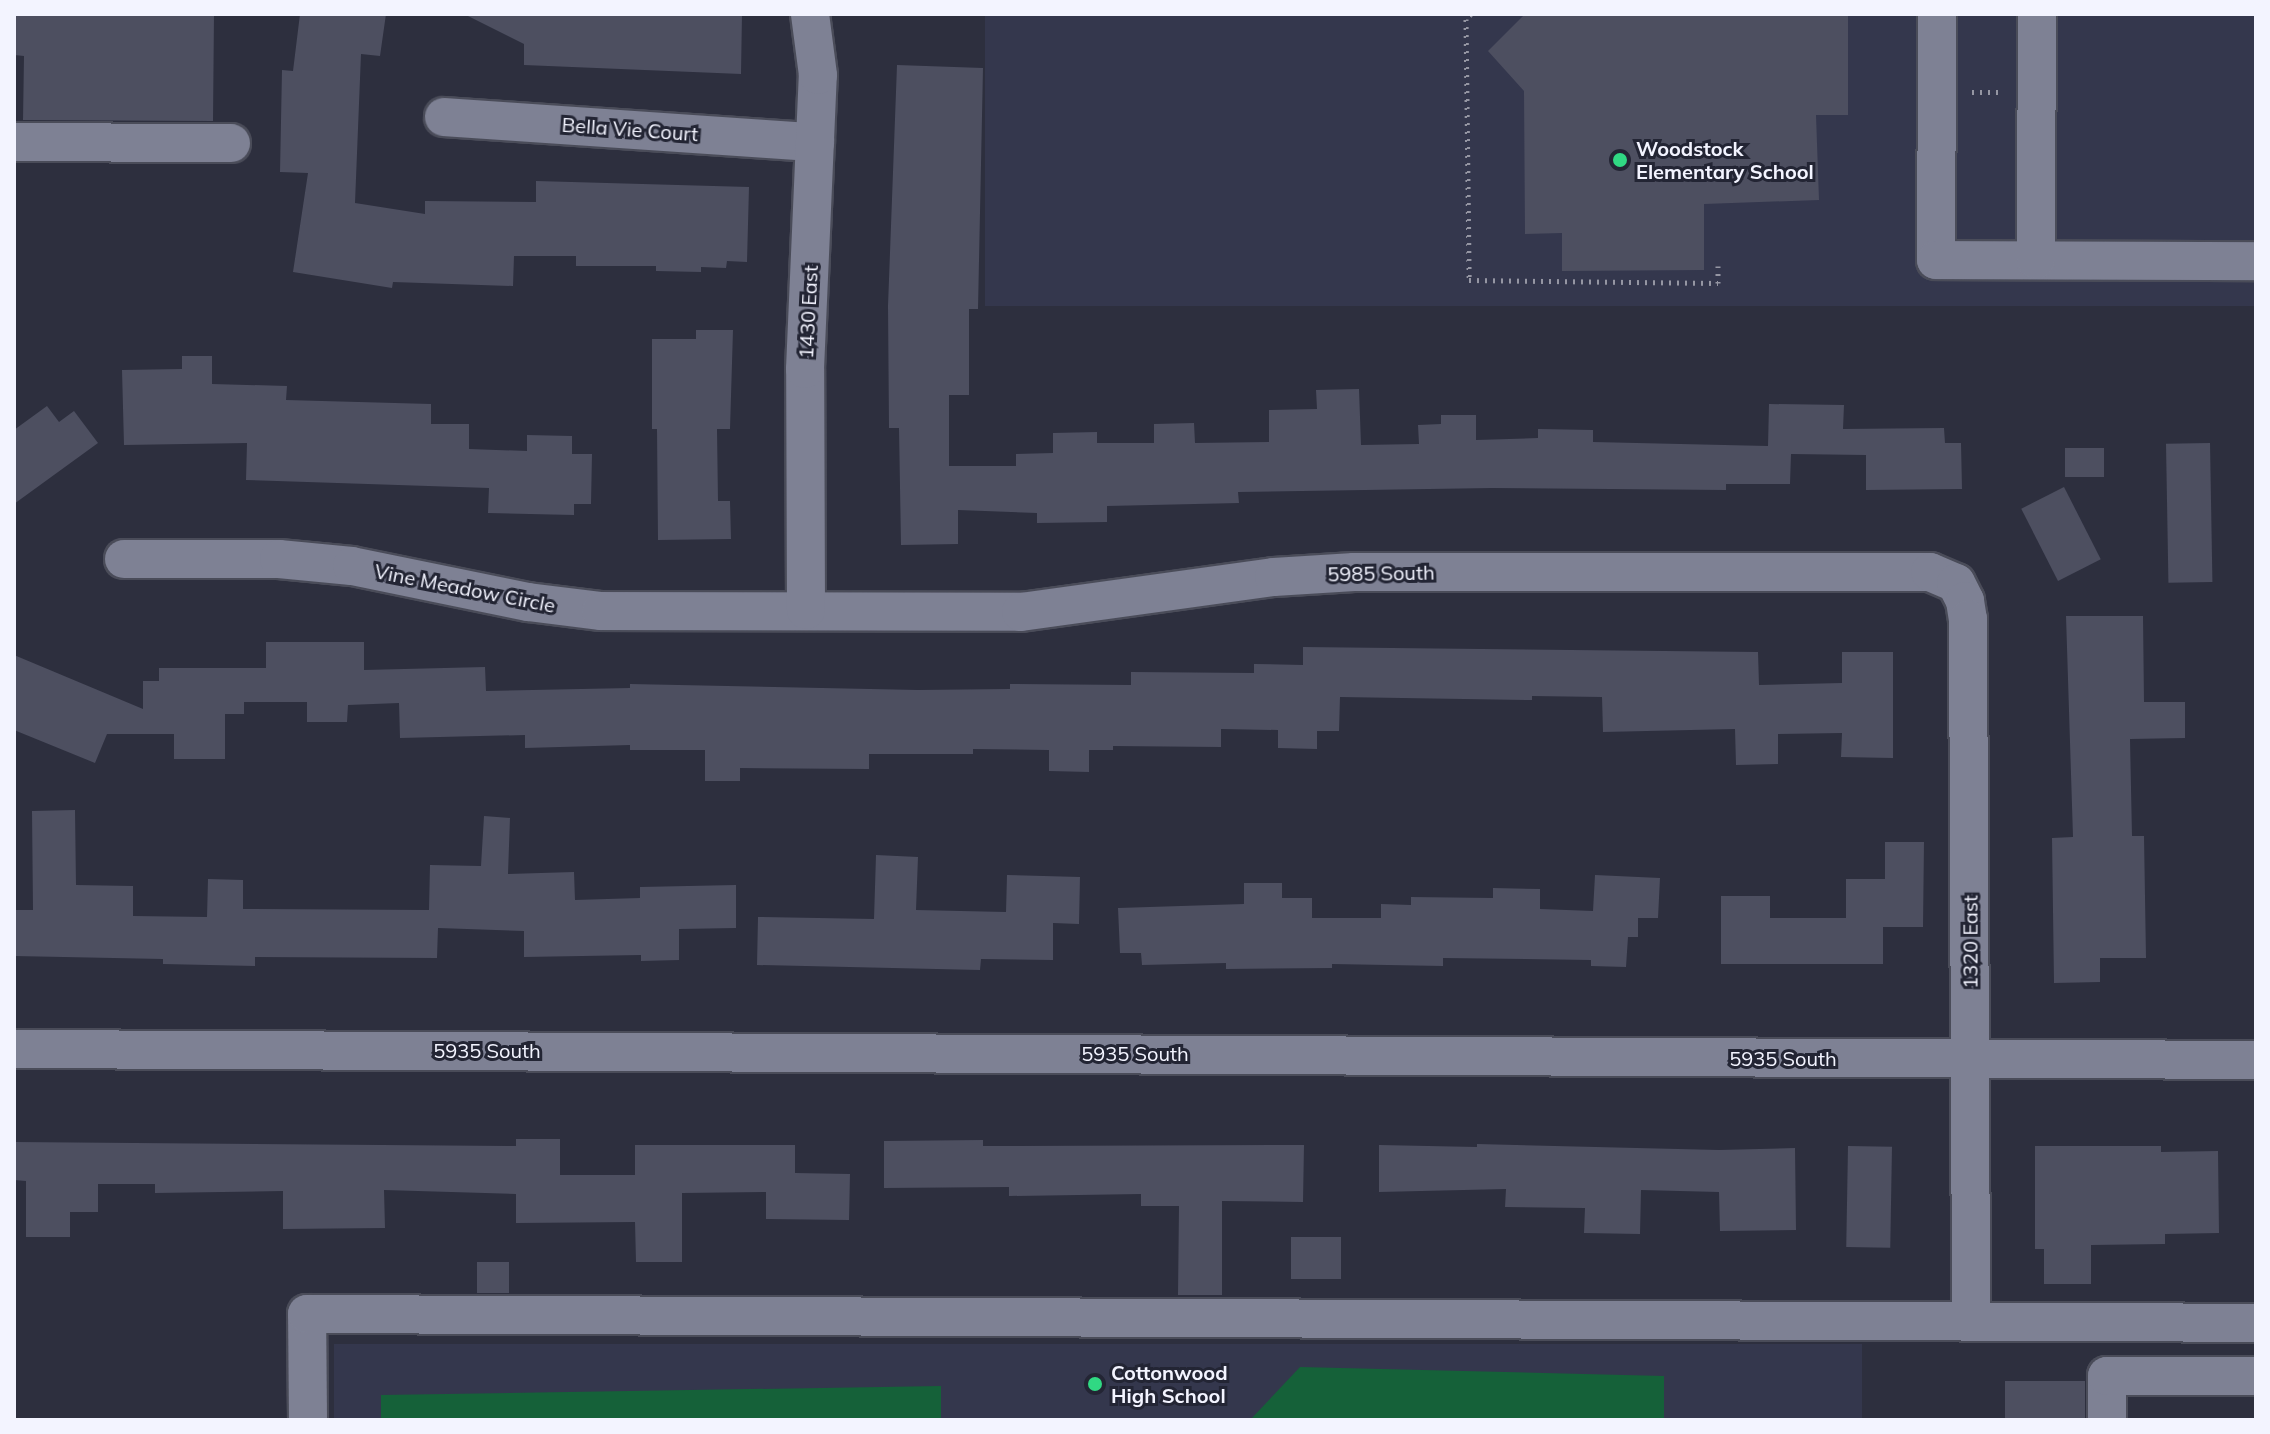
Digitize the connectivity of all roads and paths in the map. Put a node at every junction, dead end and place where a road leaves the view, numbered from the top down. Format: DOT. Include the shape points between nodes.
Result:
graph roads {
  1 [pos="810,14"];
  2 [pos="1471,14"];
  3 [pos="1937,14"];
  4 [pos="2037,14"];
  5 [pos="444,117"];
  6 [pos="14,142"];
  7 [pos="815,142"];
  8 [pos="231,143"];
  9 [pos="2036,260"];
  10 [pos="2256,261"];
  11 [pos="1718,266"];
  12 [pos="124,559"];
  13 [pos="1956,583"];
  14 [pos="806,610"];
  15 [pos="14,1049"];
  16 [pos="1970,1059"];
  17 [pos="2256,1060"];
  18 [pos="1971,1304"];
  19 [pos="2256,1323"];
  20 [pos="2256,1376"];
  21 [pos="308,1420"];
  22 [pos="2107,1420"];
  1 -- 7 [label="street, 1430 East" via="818,75"];
  2 -- 11 [label="path" via="1466,19 1469,280 1718,283"];
  3 -- 9 [label="street" via="1936,260"];
  4 -- 9 [label="street"];
  5 -- 7 [label="street, Bella Vie Court"];
  6 -- 8 [label="street"];
  7 -- 14 [label="street, 1430 East" via="805,369"];
  9 -- 10 [label="street"];
  12 -- 14 [label="street, Vine Meadow Circle" via="279,559 337,565 601,611"];
  13 -- 14 [label="street, 5985 South" via="1930,572 1897,569 1354,572 1274,577 1021,612"];
  13 -- 16 [label="street, 1320 East" via="1965,601 1970,650"];
  15 -- 16 [label="street, 5935 South"];
  16 -- 17 [label="street, 5935 South"];
  16 -- 18 [label="street, 1320 East"];
  19 -- 21 [label="street" via="307,1314"];
  20 -- 22 [label="street" via="2107,1376"];
}
